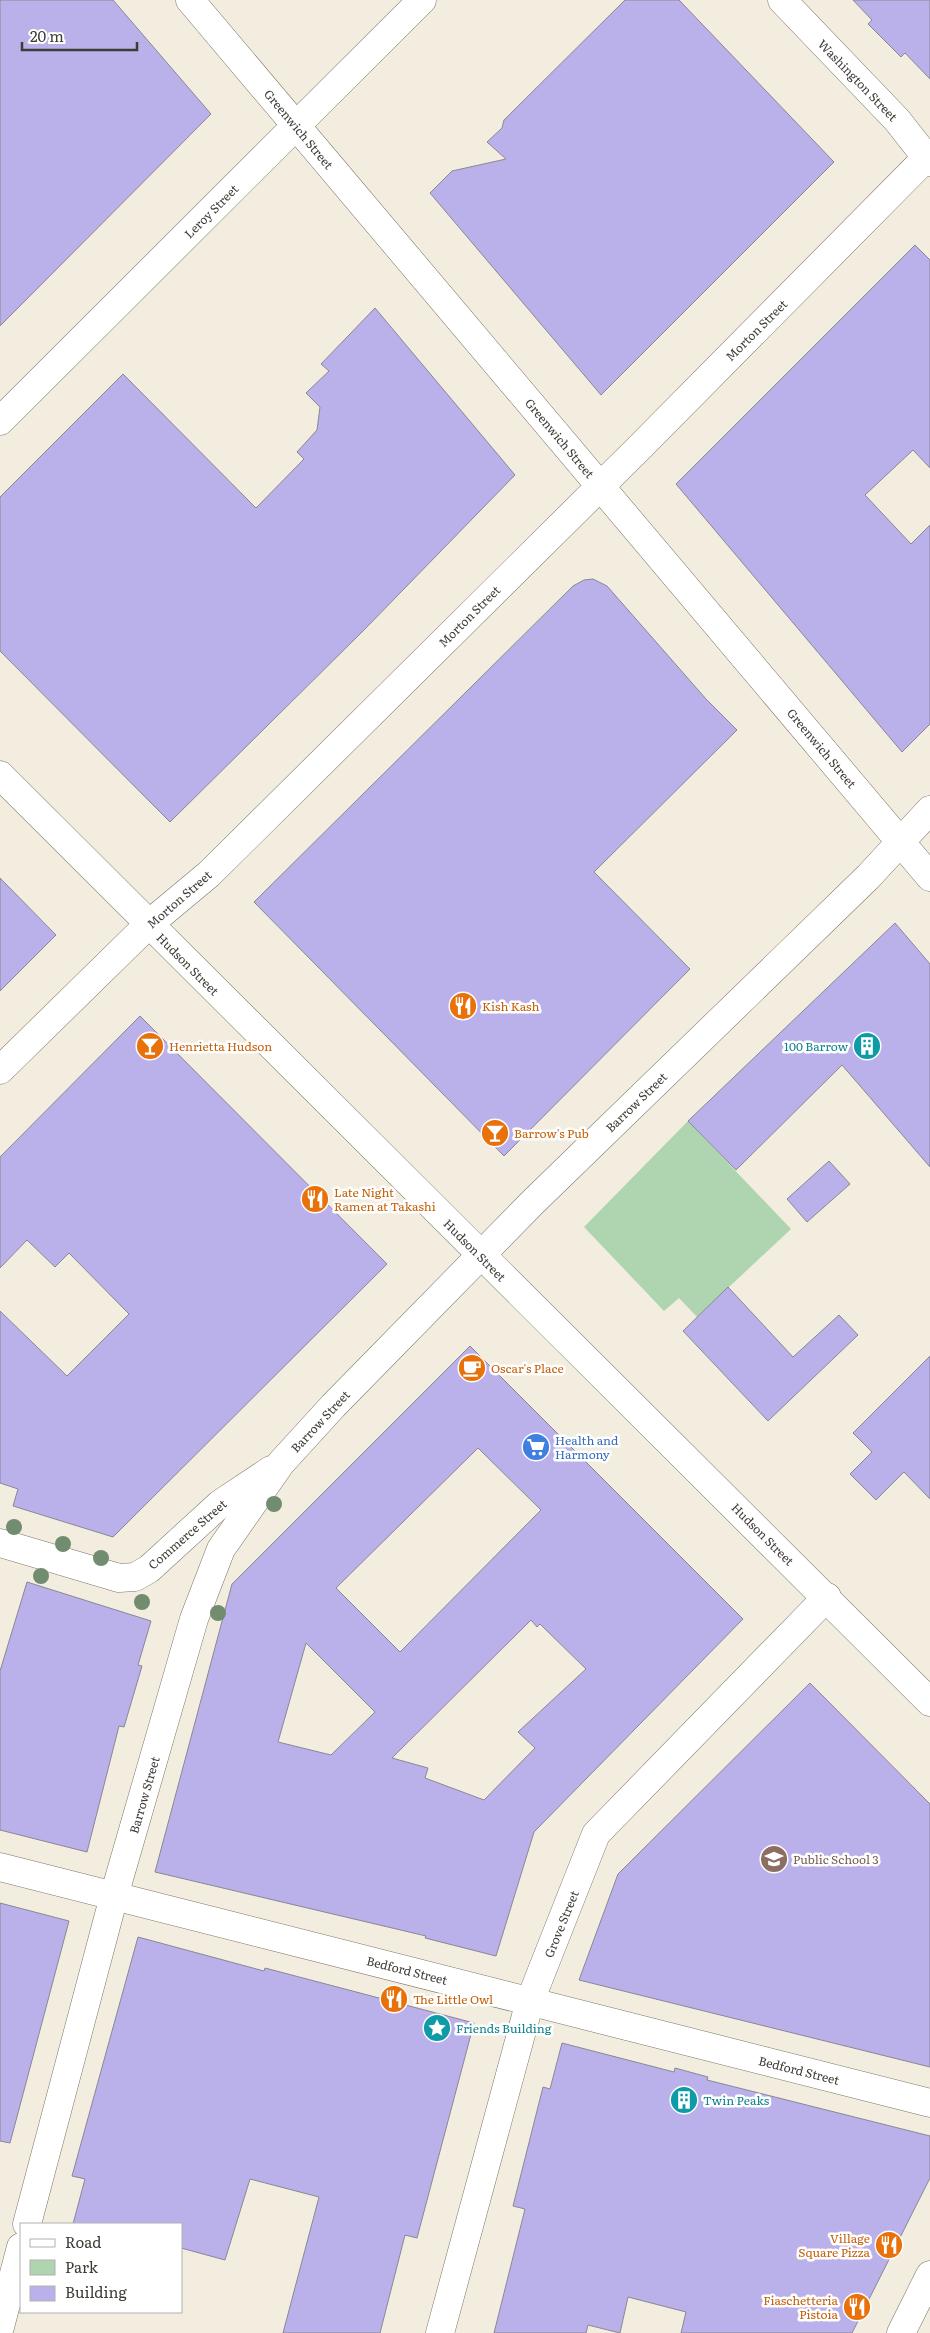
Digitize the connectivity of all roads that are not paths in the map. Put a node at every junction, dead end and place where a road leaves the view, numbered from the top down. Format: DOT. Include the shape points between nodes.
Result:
graph roads {
  1 [pos="190,0"];
  2 [pos="422,0"];
  3 [pos="782,0"];
  4 [pos="296,126"];
  5 [pos="929,158"];
  6 [pos="0,420"];
  7 [pos="600,486"];
  8 [pos="0,775"];
  9 [pos="930,810"];
  10 [pos="900,841"];
  11 [pos="930,877"];
  12 [pos="149,924"];
  13 [pos="0,1070"];
  14 [pos="480,1256"];
  15 [pos="281,1463"];
  16 [pos="0,1543"];
  17 [pos="827,1598"];
  18 [pos="930,1702"];
  19 [pos="0,1867"];
  20 [pos="114,1896"];
  21 [pos="530,2001"];
  22 [pos="930,2103"];
  23 [pos="27,2223"];
  24 [pos="20,2251"];
  25 [pos="930,2275"];
  26 [pos="0,2327"];
  27 [pos="440,2333"];
  28 [pos="901,2333"];
  1 -- 4 [label="street, Greenwich Street"];
  2 -- 4 [label="street, Leroy Street"];
  3 -- 5 [label="street, Washington Street"];
  4 -- 6 [label="street, Leroy Street"];
  4 -- 7 [label="street, Greenwich Street"];
  5 -- 7 [label="street, Morton Street"];
  7 -- 10 [label="street, Greenwich Street"];
  7 -- 12 [label="street, Morton Street" via="209,874"];
  8 -- 12 [label="street, Hudson Street"];
  9 -- 10 [label="street, Barrow Street"];
  10 -- 11 [label="street, Greenwich Street"];
  10 -- 14 [label="street, Barrow Street" via="868,877"];
  12 -- 13 [label="street, Morton Street"];
  12 -- 14 [label="street, Hudson Street"];
  14 -- 15 [label="street, Barrow Street"];
  14 -- 17 [label="street, Hudson Street"];
  15 -- 16 [label="street, Commerce Street" via="220,1504 165,1556 135,1577 119,1578"];
  15 -- 20 [label="street, Barrow Street" via="222,1549 198,1610"];
  17 -- 18 [label="street, Hudson Street"];
  17 -- 21 [label="street, Grove Street" via="596,1834"];
  19 -- 20 [label="street, Bedford Street"];
  20 -- 21 [label="street, Bedford Street"];
  20 -- 23 [label="street, Barrow Street"];
  21 -- 22 [label="street, Bedford Street"];
  21 -- 27 [label="street, Grove Street"];
  24 -- 26 [label="street"];
  25 -- 28 [label="street"];
}
